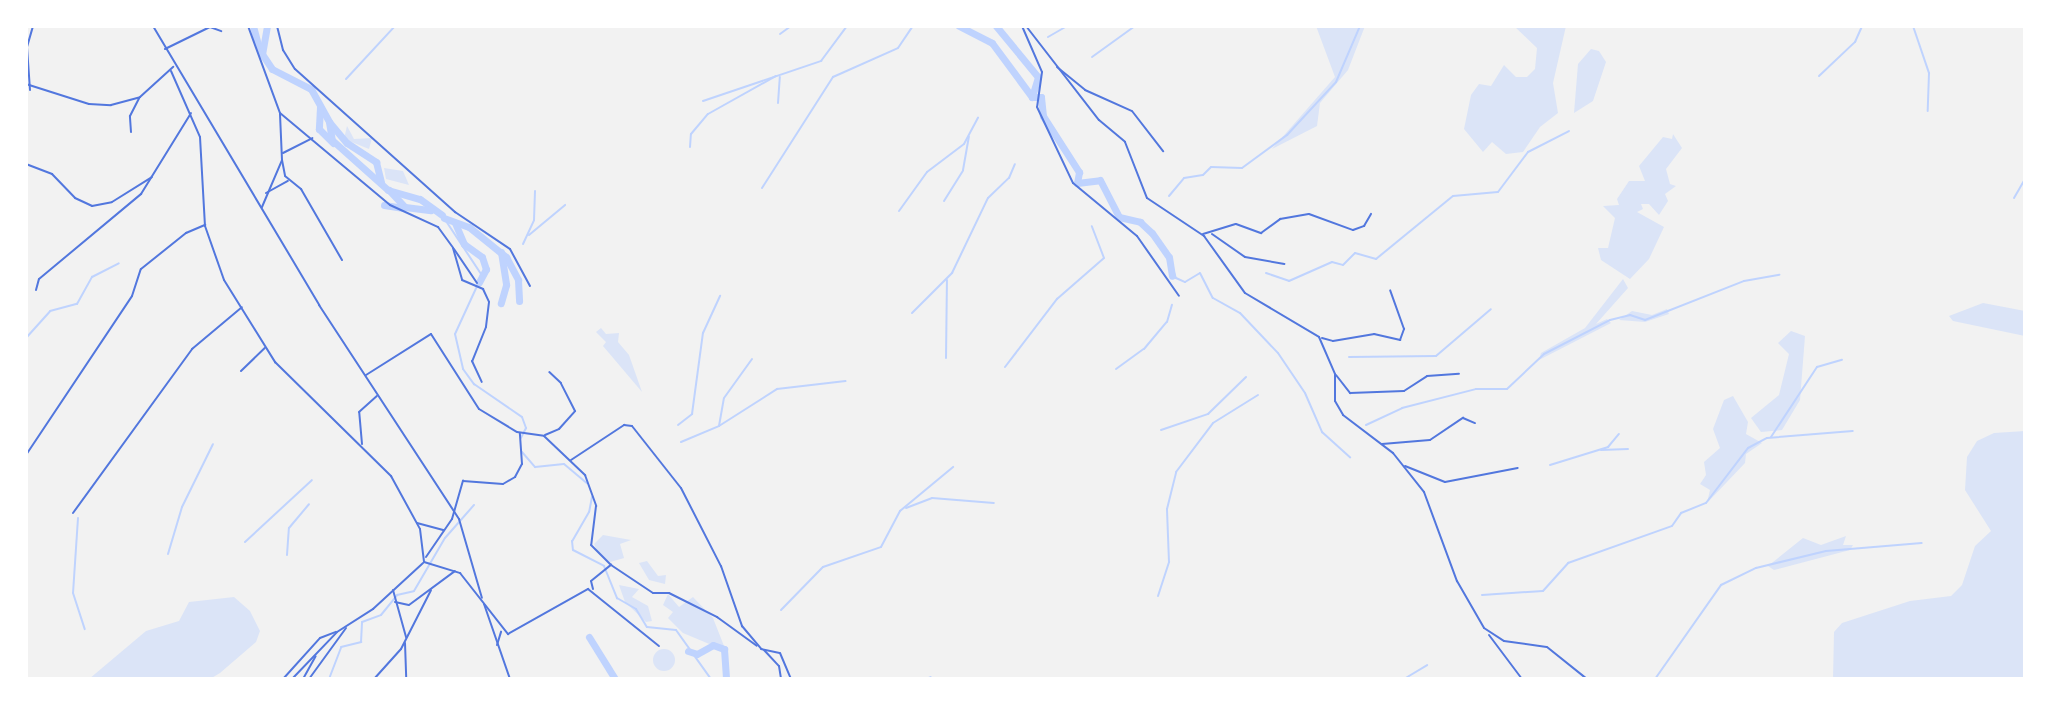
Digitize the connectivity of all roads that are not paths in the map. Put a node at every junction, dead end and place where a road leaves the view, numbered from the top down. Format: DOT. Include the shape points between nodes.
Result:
graph roads {
  1 [pos="33,26"];
  2 [pos="153,26"];
  3 [pos="248,26"];
  4 [pos="277,26"];
  5 [pos="1024,26"];
  6 [pos="221,31"];
  7 [pos="164,49"];
  8 [pos="1053,64"];
  9 [pos="174,66"];
  10 [pos="171,71"];
  11 [pos="27,84"];
  12 [pos="30,90"];
  13 [pos="140,97"];
  14 [pos="191,112"];
  15 [pos="280,113"];
  16 [pos="131,132"];
  17 [pos="315,139"];
  18 [pos="1163,151"];
  19 [pos="282,154"];
  20 [pos="282,160"];
  21 [pos="26,164"];
  22 [pos="153,177"];
  23 [pos="289,181"];
  24 [pos="264,196"];
  25 [pos="262,208"];
  26 [pos="1371,214"];
  27 [pos="205,224"];
  28 [pos="1202,234"];
  29 [pos="1211,234"];
  30 [pos="453,248"];
  31 [pos="342,260"];
  32 [pos="1284,264"];
  33 [pos="479,285"];
  34 [pos="530,286"];
  35 [pos="36,290"];
  36 [pos="1390,290"];
  37 [pos="1179,296"];
  38 [pos="243,306"];
  39 [pos="1319,337"];
  40 [pos="265,347"];
  41 [pos="241,371"];
  42 [pos="549,372"];
  43 [pos="1335,374"];
  44 [pos="1459,374"];
  45 [pos="365,376"];
  46 [pos="482,382"];
  47 [pos="378,395"];
  48 [pos="1475,423"];
  49 [pos="521,432"];
  50 [pos="544,436"];
  51 [pos="362,444"];
  52 [pos="1381,444"];
  53 [pos="26,454"];
  54 [pos="26,460"];
  55 [pos="570,460"];
  56 [pos="1403,466"];
  57 [pos="1518,468"];
  58 [pos="26,486"];
  59 [pos="26,508"];
  60 [pos="454,510"];
  61 [pos="73,513"];
  62 [pos="416,523"];
  63 [pos="446,529"];
  64 [pos="424,561"];
  65 [pos="611,565"];
  66 [pos="455,571"];
  67 [pos="393,589"];
  68 [pos="431,590"];
  69 [pos="593,591"];
  70 [pos="394,601"];
  71 [pos="483,602"];
  72 [pos="349,625"];
  73 [pos="1484,628"];
  74 [pos="502,630"];
  75 [pos="337,632"];
  76 [pos="406,638"];
  77 [pos="497,645"];
  78 [pos="659,646"];
  79 [pos="762,649"];
  80 [pos="318,651"];
  81 [pos="283,679"];
  82 [pos="292,679"];
  83 [pos="303,679"];
  84 [pos="309,679"];
  85 [pos="374,679"];
  86 [pos="406,679"];
  87 [pos="510,679"];
  88 [pos="781,679"];
  89 [pos="791,679"];
  90 [pos="1522,679"];
  91 [pos="1587,679"];
  1 -- 11 [label="street"];
  2 -- 7 [label="street"];
  3 -- 15 [label="street"];
  4 -- 34 [label="street" via="295,69 455,212 510,249"];
  5 -- 8 [label="street"];
  5 -- 37 [label="street" via="1042,72 1037,107 1073,183 1137,236"];
  6 -- 7 [label="street" via="210,27"];
  7 -- 9 [label="street"];
  8 -- 18 [label="street" via="1085,90 1132,111"];
  8 -- 28 [label="street" via="1099,120 1125,142 1147,198"];
  9 -- 10 [label="street"];
  9 -- 25 [label="street"];
  10 -- 13 [label="street"];
  10 -- 14 [label="street"];
  11 -- 12 [label="street"];
  11 -- 13 [label="street" via="89,104"];
  13 -- 16 [label="street" via="130,116"];
  14 -- 22 [label="street"];
  14 -- 27 [label="street" via="204,160"];
  15 -- 17 [label="street"];
  15 -- 19 [label="street"];
  17 -- 19 [label="street" via="303,139"];
  17 -- 30 [label="street" via="390,205 438,227"];
  19 -- 20 [label="street"];
  20 -- 23 [label="street"];
  20 -- 24 [label="street"];
  21 -- 22 [label="street" via="52,174 75,198 92,206 112,202"];
  22 -- 35 [label="street" via="137,197 39,279"];
  23 -- 24 [label="street"];
  23 -- 31 [label="street" via="301,189"];
  24 -- 25 [label="street"];
  25 -- 45 [label="street"];
  26 -- 29 [label="street" via="1364,226 1353,230 1309,214 1280,219 1261,233 1236,224"];
  27 -- 38 [label="street" via="218,268"];
  27 -- 53 [label="street" via="168,245 141,269 132,296"];
  28 -- 29 [label="street"];
  28 -- 39 [label="street" via="1245,293"];
  29 -- 32 [label="street" via="1245,257"];
  30 -- 33 [label="street"];
  30 -- 33 [label="street" via="462,280 469,287"];
  33 -- 46 [label="street" via="489,302 483,338 473,354"];
  36 -- 39 [label="street" via="1404,329 1400,340 1374,334 1333,341"];
  38 -- 40 [label="street"];
  38 -- 61 [label="street" via="192,349"];
  39 -- 43 [label="street"];
  40 -- 41 [label="street"];
  40 -- 51 [label="street" via="304,394"];
  42 -- 50 [label="street" via="575,411"];
  43 -- 44 [label="street" via="1350,393 1396,393 1427,376"];
  43 -- 52 [label="street" via="1335,401 1343,415"];
  45 -- 47 [label="street"];
  45 -- 49 [label="street" via="431,334 479,409"];
  47 -- 51 [label="street" via="359,412"];
  47 -- 60 [label="street"];
  48 -- 52 [label="street" via="1463,418 1430,440"];
  49 -- 50 [label="street"];
  49 -- 60 [label="street" via="522,464 515,477 503,484 463,481"];
  50 -- 55 [label="street"];
  51 -- 62 [label="street" via="391,476"];
  52 -- 56 [label="street"];
  53 -- 54 [label="street"];
  55 -- 65 [label="street" via="593,490 591,545"];
  55 -- 79 [label="street" via="624,425 632,426 681,488 721,566 738,618"];
  56 -- 57 [label="street" via="1445,482"];
  56 -- 73 [label="street" via="1424,492 1457,581"];
  58 -- 59 [label="street"];
  60 -- 63 [label="street"];
  60 -- 71 [label="street"];
  62 -- 63 [label="street" via="430,530"];
  62 -- 64 [label="street"];
  63 -- 64 [label="street"];
  64 -- 66 [label="street"];
  64 -- 67 [label="street"];
  65 -- 69 [label="street" via="591,581"];
  65 -- 79 [label="street" via="653,593 669,593 717,617"];
  66 -- 68 [label="street"];
  66 -- 71 [label="street"];
  67 -- 70 [label="street"];
  67 -- 72 [label="street"];
  68 -- 70 [label="street" via="409,605"];
  68 -- 76 [label="street"];
  69 -- 74 [label="street" via="515,630"];
  69 -- 78 [label="street"];
  70 -- 76 [label="street"];
  71 -- 74 [label="street"];
  71 -- 77 [label="street"];
  72 -- 75 [label="street"];
  72 -- 84 [label="street"];
  73 -- 90 [label="street"];
  73 -- 91 [label="street" via="1504,641 1547,647"];
  74 -- 77 [label="street"];
  75 -- 80 [label="street"];
  75 -- 81 [label="street" via="320,638"];
  76 -- 85 [label="street"];
  76 -- 86 [label="street"];
  77 -- 87 [label="street"];
  79 -- 88 [label="street" via="779,666"];
  79 -- 89 [label="street" via="780,653"];
  80 -- 82 [label="street"];
  80 -- 83 [label="street"];
}
